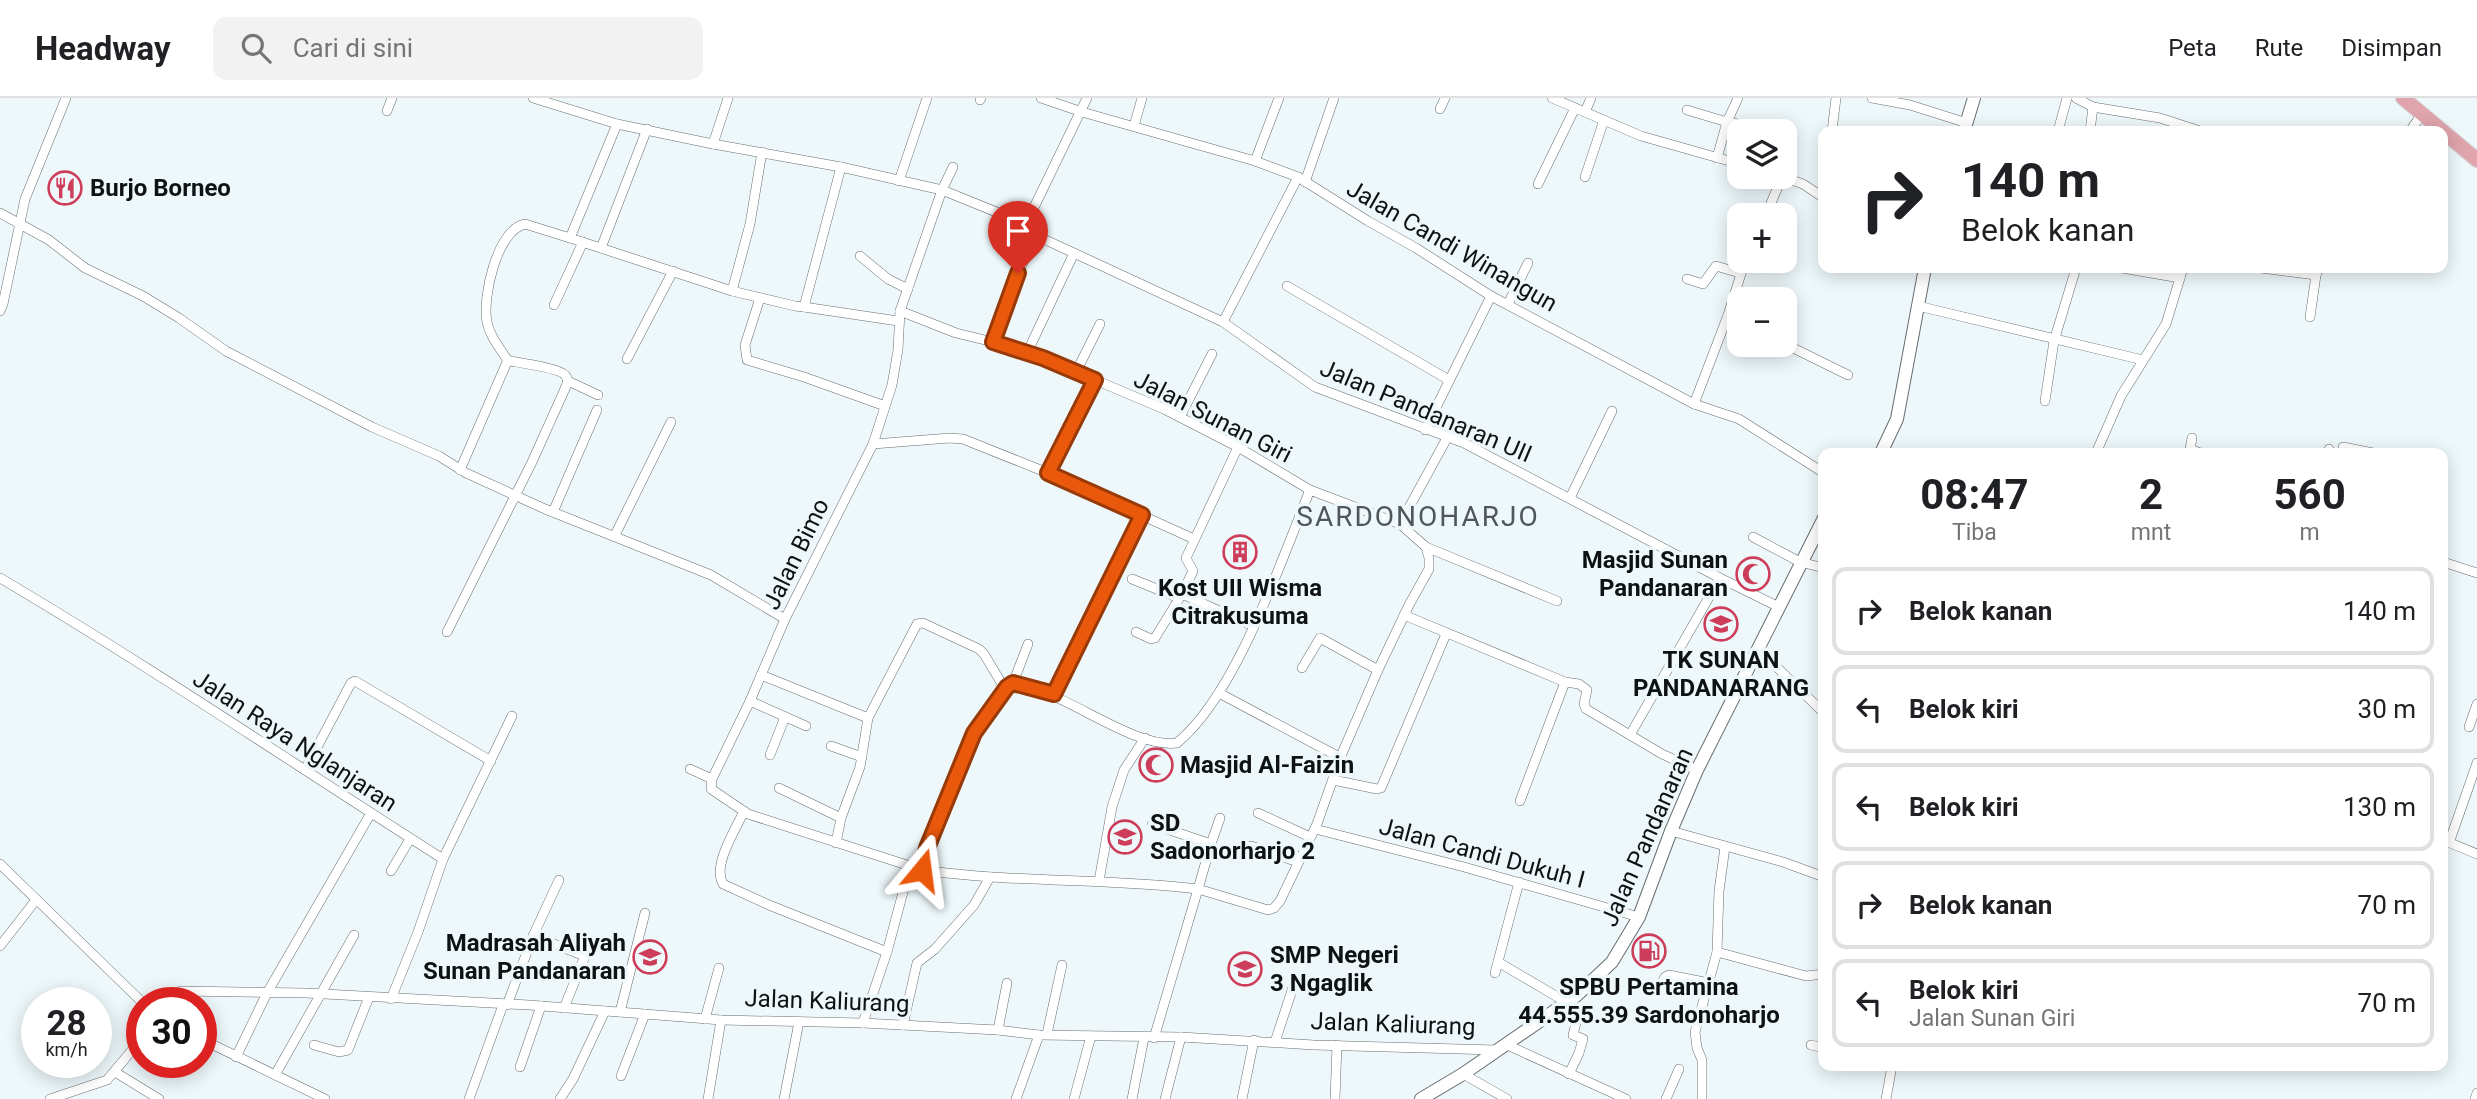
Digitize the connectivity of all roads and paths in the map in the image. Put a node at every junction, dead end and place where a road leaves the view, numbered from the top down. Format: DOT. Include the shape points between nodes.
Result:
graph roads {
  1 [pos="66,98"];
  2 [pos="392,98"];
  3 [pos="729,98"];
  4 [pos="927,98"];
  5 [pos="1041,98"];
  6 [pos="1087,98"];
  7 [pos="1142,98"];
  8 [pos="1279,98"];
  9 [pos="1334,98"];
  10 [pos="1445,98"];
  11 [pos="1552,98"];
  12 [pos="1591,98"];
  13 [pos="1738,98"];
  14 [pos="1836,98"];
  15 [pos="1872,98"];
  16 [pos="1974,98"];
  17 [pos="2067,98"];
  18 [pos="2076,98"];
  19 [pos="2403,98"];
  20 [pos="537,99"];
  21 [pos="2093,107"];
  22 [pos="1575,108"];
  23 [pos="1440,109"];
  24 [pos="1687,110"];
  25 [pos="387,111"];
  26 [pos="1082,112"];
  27 [pos="1585,112"];
  28 [pos="2422,114"];
  29 [pos="1728,119"];
  30 [pos="1604,120"];
  31 [pos="1727,122"];
  32 [pos="617,124"];
  33 [pos="1134,126"];
  34 [pos="1833,126"];
  35 [pos="1963,126"];
  36 [pos="1966,126"];
  37 [pos="2059,126"];
  38 [pos="2091,126"];
  39 [pos="2183,126"];
  40 [pos="2414,126"];
  41 [pos="2436,126"];
  42 [pos="647,129"];
  43 [pos="2448,136"];
  44 [pos="713,144"];
  45 [pos="762,152"];
  46 [pos="1717,158"];
  47 [pos="2477,160"];
  48 [pos="1255,161"];
  49 [pos="1727,161"];
  50 [pos="841,167"];
  51 [pos="953,167"];
  52 [pos="1585,177"];
  53 [pos="1301,179"];
  54 [pos="899,181"];
  55 [pos="1797,182"];
  56 [pos="1538,184"];
  57 [pos="942,190"];
  58 [pos="1818,194"];
  59 [pos="0,214"];
  60 [pos="19,224"];
  61 [pos="1026,224"];
  62 [pos="1035,235"];
  63 [pos="570,238"];
  64 [pos="583,242"];
  65 [pos="601,248"];
  66 [pos="1074,253"];
  67 [pos="860,256"];
  68 [pos="1528,263"];
  69 [pos="1727,269"];
  70 [pos="673,271"];
  71 [pos="1740,273"];
  72 [pos="1924,273"];
  73 [pos="2074,273"];
  74 [pos="2151,273"];
  75 [pos="2182,273"];
  76 [pos="2317,273"];
  77 [pos="2180,278"];
  78 [pos="1687,279"];
  79 [pos="1287,286"];
  80 [pos="1736,287"];
  81 [pos="908,289"];
  82 [pos="732,291"];
  83 [pos="1491,296"];
  84 [pos="760,298"];
  85 [pos="1508,304"];
  86 [pos="554,305"];
  87 [pos="1,306"];
  88 [pos="1918,306"];
  89 [pos="804,307"];
  90 [pos="899,316"];
  91 [pos="2310,317"];
  92 [pos="1727,318"];
  93 [pos="1223,322"];
  94 [pos="1100,324"];
  95 [pos="2054,341"];
  96 [pos="993,342"];
  97 [pos="1797,350"];
  98 [pos="1027,353"];
  99 [pos="1212,354"];
  100 [pos="627,359"];
  101 [pos="2143,360"];
  102 [pos="508,361"];
  103 [pos="1076,372"];
  104 [pos="1848,375"];
  105 [pos="1095,380"];
  106 [pos="1449,380"];
  107 [pos="568,381"];
  108 [pos="598,395"];
  109 [pos="2045,401"];
  110 [pos="1694,404"];
  111 [pos="884,406"];
  112 [pos="597,410"];
  113 [pos="1612,411"];
  114 [pos="1180,418"];
  115 [pos="671,422"];
  116 [pos="1425,430"];
  117 [pos="1447,438"];
  118 [pos="2192,438"];
  119 [pos="873,444"];
  120 [pos="1238,447"];
  121 [pos="2343,447"];
  122 [pos="1883,448"];
  123 [pos="2098,448"];
  124 [pos="2190,448"];
  125 [pos="2348,448"];
  126 [pos="1818,469"];
  127 [pos="460,470"];
  128 [pos="1048,473"];
  129 [pos="1310,490"];
  130 [pos="514,495"];
  131 [pos="1570,498"];
  132 [pos="553,512"];
  133 [pos="1142,515"];
  134 [pos="1400,524"];
  135 [pos="1818,529"];
  136 [pos="615,535"];
  137 [pos="1753,537"];
  138 [pos="1194,539"];
  139 [pos="1426,547"];
  140 [pos="1800,562"];
  141 [pos="2448,564"];
  142 [pos="1818,566"];
  143 [pos="2477,573"];
  144 [pos="0,578"];
  145 [pos="1720,578"];
  146 [pos="1132,579"];
  147 [pos="1180,596"];
  148 [pos="1556,601"];
  149 [pos="1779,607"];
  150 [pos="1404,615"];
  151 [pos="785,619"];
  152 [pos="1253,626"];
  153 [pos="447,632"];
  154 [pos="1136,632"];
  155 [pos="1446,634"];
  156 [pos="1028,644"];
  157 [pos="1759,650"];
  158 [pos="1302,668"];
  159 [pos="1378,670"];
  160 [pos="761,675"];
  161 [pos="1564,682"];
  162 [pos="1013,683"];
  163 [pos="1005,690"];
  164 [pos="1054,694"];
  165 [pos="1219,694"];
  166 [pos="750,701"];
  167 [pos="2477,704"];
  168 [pos="1818,707"];
  169 [pos="512,716"];
  170 [pos="785,717"];
  171 [pos="868,718"];
  172 [pos="806,726"];
  173 [pos="2469,727"];
  174 [pos="1630,735"];
  175 [pos="1145,738"];
  176 [pos="831,746"];
  177 [pos="770,755"];
  178 [pos="862,757"];
  179 [pos="1340,758"];
  180 [pos="491,761"];
  181 [pos="2477,762"];
  182 [pos="690,769"];
  183 [pos="305,770"];
  184 [pos="1697,770"];
  185 [pos="712,779"];
  186 [pos="1333,780"];
  187 [pos="779,788"];
  188 [pos="1520,801"];
  189 [pos="744,811"];
  190 [pos="371,813"];
  191 [pos="1258,813"];
  192 [pos="841,818"];
  193 [pos="1220,818"];
  194 [pos="1152,824"];
  195 [pos="1671,831"];
  196 [pos="1312,833"];
  197 [pos="2448,834"];
  198 [pos="410,839"];
  199 [pos="836,843"];
  200 [pos="2448,843"];
  201 [pos="1211,844"];
  202 [pos="1251,846"];
  203 [pos="1726,847"];
  204 [pos="2477,854"];
  205 [pos="443,859"];
  206 [pos="1298,862"];
  207 [pos="0,864"];
  208 [pos="910,866"];
  209 [pos="922,870"];
  210 [pos="391,871"];
  211 [pos="1818,875"];
  212 [pos="990,877"];
  213 [pos="559,880"];
  214 [pos="1099,881"];
  215 [pos="1519,883"];
  216 [pos="1198,888"];
  217 [pos="36,900"];
  218 [pos="645,913"];
  219 [pos="1639,917"];
  220 [pos="354,935"];
  221 [pos="533,936"];
  222 [pos="0,946"];
  223 [pos="887,952"];
  224 [pos="1717,952"];
  225 [pos="1498,962"];
  226 [pos="1062,965"];
  227 [pos="719,968"];
  228 [pos="1495,973"];
  229 [pos="1818,975"];
  230 [pos="1295,981"];
  231 [pos="1007,983"];
  232 [pos="1709,983"];
  233 [pos="126,987"];
  234 [pos="1657,990"];
  235 [pos="217,992"];
  236 [pos="267,993"];
  237 [pos="319,993"];
  238 [pos="369,997"];
  239 [pos="391,999"];
  240 [pos="1566,1002"];
  241 [pos="505,1005"];
  242 [pos="541,1006"];
  243 [pos="564,1008"];
  244 [pos="605,1011"];
  245 [pos="1553,1011"];
  246 [pos="620,1012"];
  247 [pos="645,1014"];
  248 [pos="705,1019"];
  249 [pos="721,1020"];
  250 [pos="799,1022"];
  251 [pos="863,1023"];
  252 [pos="903,1025"];
  253 [pos="998,1030"];
  254 [pos="1043,1035"];
  255 [pos="1091,1036"];
  256 [pos="1181,1037"];
  257 [pos="1149,1038"];
  258 [pos="1254,1040"];
  259 [pos="1275,1042"];
  260 [pos="314,1045"];
  261 [pos="1338,1045"];
  262 [pos="1811,1045"];
  263 [pos="1501,1047"];
  264 [pos="1818,1047"];
  265 [pos="217,1048"];
  266 [pos="126,1057"];
  267 [pos="236,1057"];
  268 [pos="520,1067"];
  269 [pos="1679,1069"];
  270 [pos="1889,1071"];
  271 [pos="115,1072"];
  272 [pos="1463,1074"];
  273 [pos="1569,1074"];
  274 [pos="275,1075"];
  275 [pos="621,1076"];
  276 [pos="2477,1093"];
  277 [pos="50,1099"];
  278 [pos="159,1099"];
  279 [pos="324,1099"];
  280 [pos="469,1099"];
  281 [pos="560,1099"];
  282 [pos="708,1099"];
  283 [pos="784,1099"];
  284 [pos="1016,1099"];
  285 [pos="1074,1099"];
  286 [pos="1132,1099"];
  287 [pos="1165,1099"];
  288 [pos="1242,1099"];
  289 [pos="1335,1099"];
  290 [pos="1421,1099"];
  291 [pos="1507,1099"];
  292 [pos="1626,1099"];
  293 [pos="1666,1099"];
  294 [pos="1702,1099"];
  295 [pos="1885,1099"];
  296 [pos="2475,1099"];
  1 -- 60 [label="street"];
  2 -- 25 [label="street"];
  3 -- 44 [label="street"];
  4 -- 54 [label="street"];
  5 -- 26 [label="street, Jalan Candi Winangun"];
  6 -- 26 [label="street"];
  7 -- 33 [label="street"];
  8 -- 48 [label="street"];
  9 -- 53 [label="street"];
  10 -- 23 [label="street"];
  11 -- 22 [label="street"];
  12 -- 27 [label="street"];
  13 -- 29 [label="street"];
  14 -- 34 [label="street"];
  15 -- 35 [label="street"];
  16 -- 36 [label="main road"];
  17 -- 37 [label="street"];
  18 -- 21 [label="street"];
  19 -- 28 [label="main road"];
  20 -- 32 [label="street"];
  21 -- 38 [label="street"];
  21 -- 39 [label="street"];
  22 -- 27 [label="street"];
  22 -- 56 [label="street"];
  24 -- 31 [label="street"];
  26 -- 33 [label="street, Jalan Candi Winangun"];
  26 -- 61 [label="street"];
  27 -- 30 [label="street"];
  28 -- 40 [label="street"];
  28 -- 41 [label="main road"];
  30 -- 46 [label="street"];
  30 -- 52 [label="street"];
  31 -- 46 [label="street"];
  32 -- 42 [label="street"];
  32 -- 63 [label="street"];
  33 -- 48 [label="street, Jalan Candi Winangun"];
  42 -- 44 [label="street"];
  42 -- 65 [label="street"];
  43 -- 47 [label="main road"];
  44 -- 45 [label="street"];
  45 -- 50 [label="street"];
  45 -- 82 [label="street"];
  46 -- 49 [label="street"];
  48 -- 53 [label="street, Jalan Candi Winangun"];
  50 -- 54 [label="street"];
  50 -- 89 [label="street"];
  51 -- 57 [label="street, Jalan Bimo"];
  53 -- 83 [label="street, Jalan Candi Winangun"];
  53 -- 93 [label="street"];
  54 -- 57 [label="street"];
  55 -- 58 [label="street"];
  57 -- 61 [label="street"];
  57 -- 81 [label="street, Jalan Bimo"];
  59 -- 60 [label="street"];
  60 -- 87 [label="street"];
  60 -- 127 [label="street" via="85,268 179,318 226,351"];
  61 -- 62 [label="street, Jalan Pandanaran UII"];
  62 -- 66 [label="street, Jalan Pandanaran UII"];
  62 -- 96 [label="street"];
  63 -- 64 [label="street, Jalan Sunan Giri"];
  63 -- 102 [label="street, Jalan Sunan Giri" via="525,224 512,230 501,249 485,305 491,334"];
  64 -- 65 [label="street, Jalan Sunan Giri"];
  64 -- 86 [label="street"];
  65 -- 70 [label="street, Jalan Sunan Giri"];
  66 -- 93 [label="street, Jalan Pandanaran UII"];
  66 -- 98 [label="street"];
  67 -- 81 [label="street"];
  68 -- 85 [label="street"];
  69 -- 78 [label="street" via="1716,266 1703,284"];
  70 -- 82 [label="street, Jalan Sunan Giri"];
  70 -- 100 [label="street"];
  71 -- 80 [label="street"];
  72 -- 88 [label="main road"];
  73 -- 95 [label="street"];
  74 -- 77 [label="street"];
  75 -- 77 [label="street"];
  76 -- 91 [label="street"];
  77 -- 101 [label="street" via="2166,324"];
  79 -- 106 [label="street"];
  81 -- 90 [label="street, Jalan Bimo"];
  82 -- 84 [label="street, Jalan Sunan Giri"];
  83 -- 85 [label="street, Jalan Candi Winangun"];
  83 -- 106 [label="street"];
  84 -- 89 [label="street, Jalan Sunan Giri"];
  84 -- 111 [label="street" via="745,345 747,360"];
  85 -- 110 [label="street, Jalan Candi Winangun"];
  88 -- 95 [label="street"];
  88 -- 122 [label="main road" via="1897,419"];
  89 -- 90 [label="street, Jalan Sunan Giri"];
  90 -- 96 [label="street, Jalan Sunan Giri"];
  90 -- 111 [label="street, Jalan Bimo" via="898,350"];
  92 -- 110 [label="street"];
  93 -- 116 [label="street, Jalan Pandanaran UII" via="1315,387"];
  94 -- 103 [label="street"];
  95 -- 101 [label="street"];
  95 -- 109 [label="street"];
  96 -- 98 [label="street, Jalan Sunan Giri"];
  97 -- 104 [label="street"];
  98 -- 103 [label="street, Jalan Sunan Giri"];
  99 -- 114 [label="street"];
  101 -- 123 [label="street"];
  102 -- 107 [label="street" via="563,373"];
  102 -- 127 [label="street"];
  103 -- 105 [label="street, Jalan Sunan Giri"];
  105 -- 114 [label="street, Jalan Sunan Giri"];
  105 -- 128 [label="street"];
  106 -- 116 [label="street"];
  107 -- 108 [label="street"];
  107 -- 130 [label="street"];
  110 -- 126 [label="street, Jalan Candi Winangun" via="1739,419"];
  111 -- 119 [label="street, Jalan Bimo"];
  112 -- 132 [label="street"];
  113 -- 131 [label="street"];
  114 -- 120 [label="street, Jalan Sunan Giri"];
  115 -- 136 [label="street"];
  116 -- 117 [label="street, Jalan Pandanaran UII"];
  117 -- 131 [label="street, Jalan Pandanaran UII"];
  117 -- 134 [label="street"];
  118 -- 124 [label="street"];
  119 -- 128 [label="street" via="957,438"];
  119 -- 151 [label="street, Jalan Bimo"];
  120 -- 129 [label="street, Jalan Sunan Giri"];
  120 -- 138 [label="street"];
  121 -- 125 [label="street"];
  127 -- 130 [label="street"];
  128 -- 133 [label="street"];
  129 -- 134 [label="street, Jalan Sunan Giri"];
  129 -- 152 [label="street"];
  130 -- 132 [label="street"];
  130 -- 153 [label="street"];
  131 -- 145 [label="street, Jalan Pandanaran UII"];
  132 -- 136 [label="street"];
  133 -- 138 [label="street"];
  133 -- 164 [label="street"];
  134 -- 139 [label="street"];
  135 -- 140 [label="main road, Jalan Pandanaran"];
  136 -- 151 [label="street" via="711,575"];
  137 -- 140 [label="street"];
  138 -- 147 [label="street" via="1186,558 1194,571"];
  139 -- 148 [label="street"];
  139 -- 150 [label="street" via="1429,569"];
  140 -- 142 [label="street"];
  140 -- 149 [label="main road, Jalan Pandanaran"];
  141 -- 143 [label="street"];
  144 -- 183 [label="street, Jalan Raya Nglanjaran"];
  145 -- 149 [label="street, Jalan Pandanaran UII"];
  145 -- 174 [label="street"];
  146 -- 147 [label="street"];
  147 -- 152 [label="street"];
  147 -- 154 [label="street" via="1156,638"];
  149 -- 157 [label="main road, Jalan Pandanaran"];
  150 -- 155 [label="street"];
  150 -- 159 [label="street"];
  151 -- 160 [label="street, Jalan Bimo"];
  152 -- 165 [label="street"];
  155 -- 161 [label="street"];
  155 -- 186 [label="street" via="1381,788"];
  156 -- 162 [label="street"];
  157 -- 168 [label="street"];
  157 -- 184 [label="main road, Jalan Pandanaran"];
  158 -- 159 [label="street" via="1320,638"];
  159 -- 179 [label="street"];
  160 -- 166 [label="street, Jalan Bimo"];
  160 -- 171 [label="street"];
  161 -- 174 [label="street" via="1583,686 1586,709"];
  161 -- 188 [label="street"];
  162 -- 163 [label="street"];
  162 -- 164 [label="street"];
  163 -- 171 [label="street" via="979,649 919,623"];
  163 -- 209 [label="street" via="974,733"];
  164 -- 175 [label="street"];
  165 -- 175 [label="street" via="1177,743"];
  165 -- 179 [label="street"];
  166 -- 170 [label="street"];
  166 -- 185 [label="street, Jalan Bimo"];
  167 -- 173 [label="street"];
  169 -- 180 [label="street"];
  170 -- 172 [label="street"];
  170 -- 177 [label="street"];
  171 -- 178 [label="street"];
  174 -- 184 [label="street"];
  175 -- 214 [label="street" via="1124,770 1112,807"];
  176 -- 178 [label="street"];
  178 -- 192 [label="street"];
  179 -- 186 [label="street"];
  180 -- 183 [label="street" via="355,681"];
  180 -- 205 [label="street"];
  181 -- 197 [label="street"];
  182 -- 185 [label="street"];
  183 -- 190 [label="street, Jalan Raya Nglanjaran"];
  184 -- 195 [label="main road, Jalan Pandanaran"];
  185 -- 189 [label="street" via="711,789"];
  186 -- 196 [label="street"];
  187 -- 192 [label="street"];
  189 -- 199 [label="street"];
  189 -- 223 [label="street" via="721,861 723,884"];
  190 -- 198 [label="street, Jalan Raya Nglanjaran"];
  190 -- 236 [label="street"];
  191 -- 196 [label="street, Jalan Candi Dukuh I"];
  192 -- 199 [label="street"];
  193 -- 201 [label="street"];
  194 -- 201 [label="street"];
  195 -- 203 [label="street"];
  195 -- 219 [label="main road, Jalan Pandanaran"];
  196 -- 206 [label="street"];
  196 -- 215 [label="street, Jalan Candi Dukuh I"];
  198 -- 205 [label="street, Jalan Raya Nglanjaran"];
  198 -- 210 [label="street"];
  199 -- 208 [label="street"];
  200 -- 204 [label="street"];
  201 -- 216 [label="street"];
  202 -- 206 [label="street"];
  203 -- 211 [label="street"];
  203 -- 224 [label="street"];
  205 -- 239 [label="street"];
  206 -- 216 [label="street" via="1279,901 1268,910"];
  207 -- 217 [label="street"];
  208 -- 209 [label="street"];
  208 -- 223 [label="street"];
  209 -- 212 [label="street"];
  212 -- 214 [label="street"];
  212 -- 252 [label="street" via="974,905 917,963"];
  213 -- 221 [label="street"];
  214 -- 216 [label="street"];
  215 -- 219 [label="street, Jalan Candi Dukuh I"];
  215 -- 225 [label="street"];
  216 -- 257 [label="street"];
  217 -- 222 [label="street"];
  217 -- 233 [label="street"];
  218 -- 246 [label="street"];
  219 -- 240 [label="main road, Jalan Pandanaran" via="1612,962"];
  220 -- 237 [label="street"];
  221 -- 241 [label="street"];
  221 -- 243 [label="street" via="584,956"];
  223 -- 251 [label="street"];
  224 -- 229 [label="street" via="1805,976"];
  224 -- 232 [label="street"];
  225 -- 228 [label="street"];
  225 -- 240 [label="street"];
  226 -- 254 [label="street"];
  227 -- 248 [label="street"];
  230 -- 259 [label="street"];
  231 -- 253 [label="street"];
  232 -- 234 [label="street" via="1666,976"];
  232 -- 294 [label="street" via="1695,1032 1702,1060"];
  235 -- 236 [label="street, Jalan Kaliurang"];
  236 -- 237 [label="street, Jalan Kaliurang"];
  236 -- 267 [label="street"];
  237 -- 238 [label="street, Jalan Kaliurang"];
  237 -- 274 [label="street"];
  238 -- 239 [label="street, Jalan Kaliurang"];
  238 -- 260 [label="street" via="348,1050"];
  239 -- 241 [label="street, Jalan Kaliurang"];
  240 -- 245 [label="main road, Jalan Pandanaran"];
  241 -- 242 [label="street, Jalan Kaliurang"];
  241 -- 280 [label="street"];
  242 -- 243 [label="street, Jalan Kaliurang"];
  242 -- 268 [label="street"];
  243 -- 244 [label="street, Jalan Kaliurang"];
  244 -- 246 [label="street, Jalan Kaliurang"];
  244 -- 281 [label="street"];
  245 -- 263 [label="main road, Jalan Pandanaran"];
  245 -- 273 [label="street" via="1577,1019 1573,1035 1583,1039"];
  246 -- 247 [label="street, Jalan Kaliurang"];
  247 -- 248 [label="street, Jalan Kaliurang"];
  247 -- 275 [label="street"];
  248 -- 249 [label="street, Jalan Kaliurang"];
  249 -- 250 [label="street, Jalan Kaliurang"];
  249 -- 282 [label="street"];
  250 -- 251 [label="street, Jalan Kaliurang"];
  250 -- 283 [label="street"];
  251 -- 252 [label="street, Jalan Kaliurang"];
  252 -- 253 [label="street, Jalan Kaliurang"];
  253 -- 254 [label="street, Jalan Kaliurang"];
  254 -- 255 [label="street, Jalan Kaliurang"];
  254 -- 284 [label="street"];
  255 -- 257 [label="street, Jalan Kaliurang"];
  255 -- 285 [label="street"];
  256 -- 257 [label="street, Jalan Kaliurang"];
  256 -- 258 [label="street, Jalan Kaliurang"];
  256 -- 287 [label="street"];
  257 -- 286 [label="street"];
  258 -- 259 [label="street, Jalan Kaliurang"];
  258 -- 288 [label="street"];
  259 -- 261 [label="street, Jalan Kaliurang"];
  261 -- 263 [label="street, Jalan Kaliurang"];
  261 -- 289 [label="street"];
  262 -- 264 [label="street"];
  263 -- 272 [label="main road, Jalan Pandanaran"];
  263 -- 273 [label="street"];
  265 -- 267 [label="street"];
  266 -- 271 [label="street"];
  267 -- 274 [label="street"];
  269 -- 293 [label="street"];
  270 -- 295 [label="street"];
  271 -- 277 [label="street" via="107,1080"];
  271 -- 278 [label="street"];
  272 -- 290 [label="main road, Jalan Pandanaran"];
  272 -- 291 [label="street"];
  273 -- 292 [label="street"];
  274 -- 279 [label="street"];
  276 -- 296 [label="street"];
}
